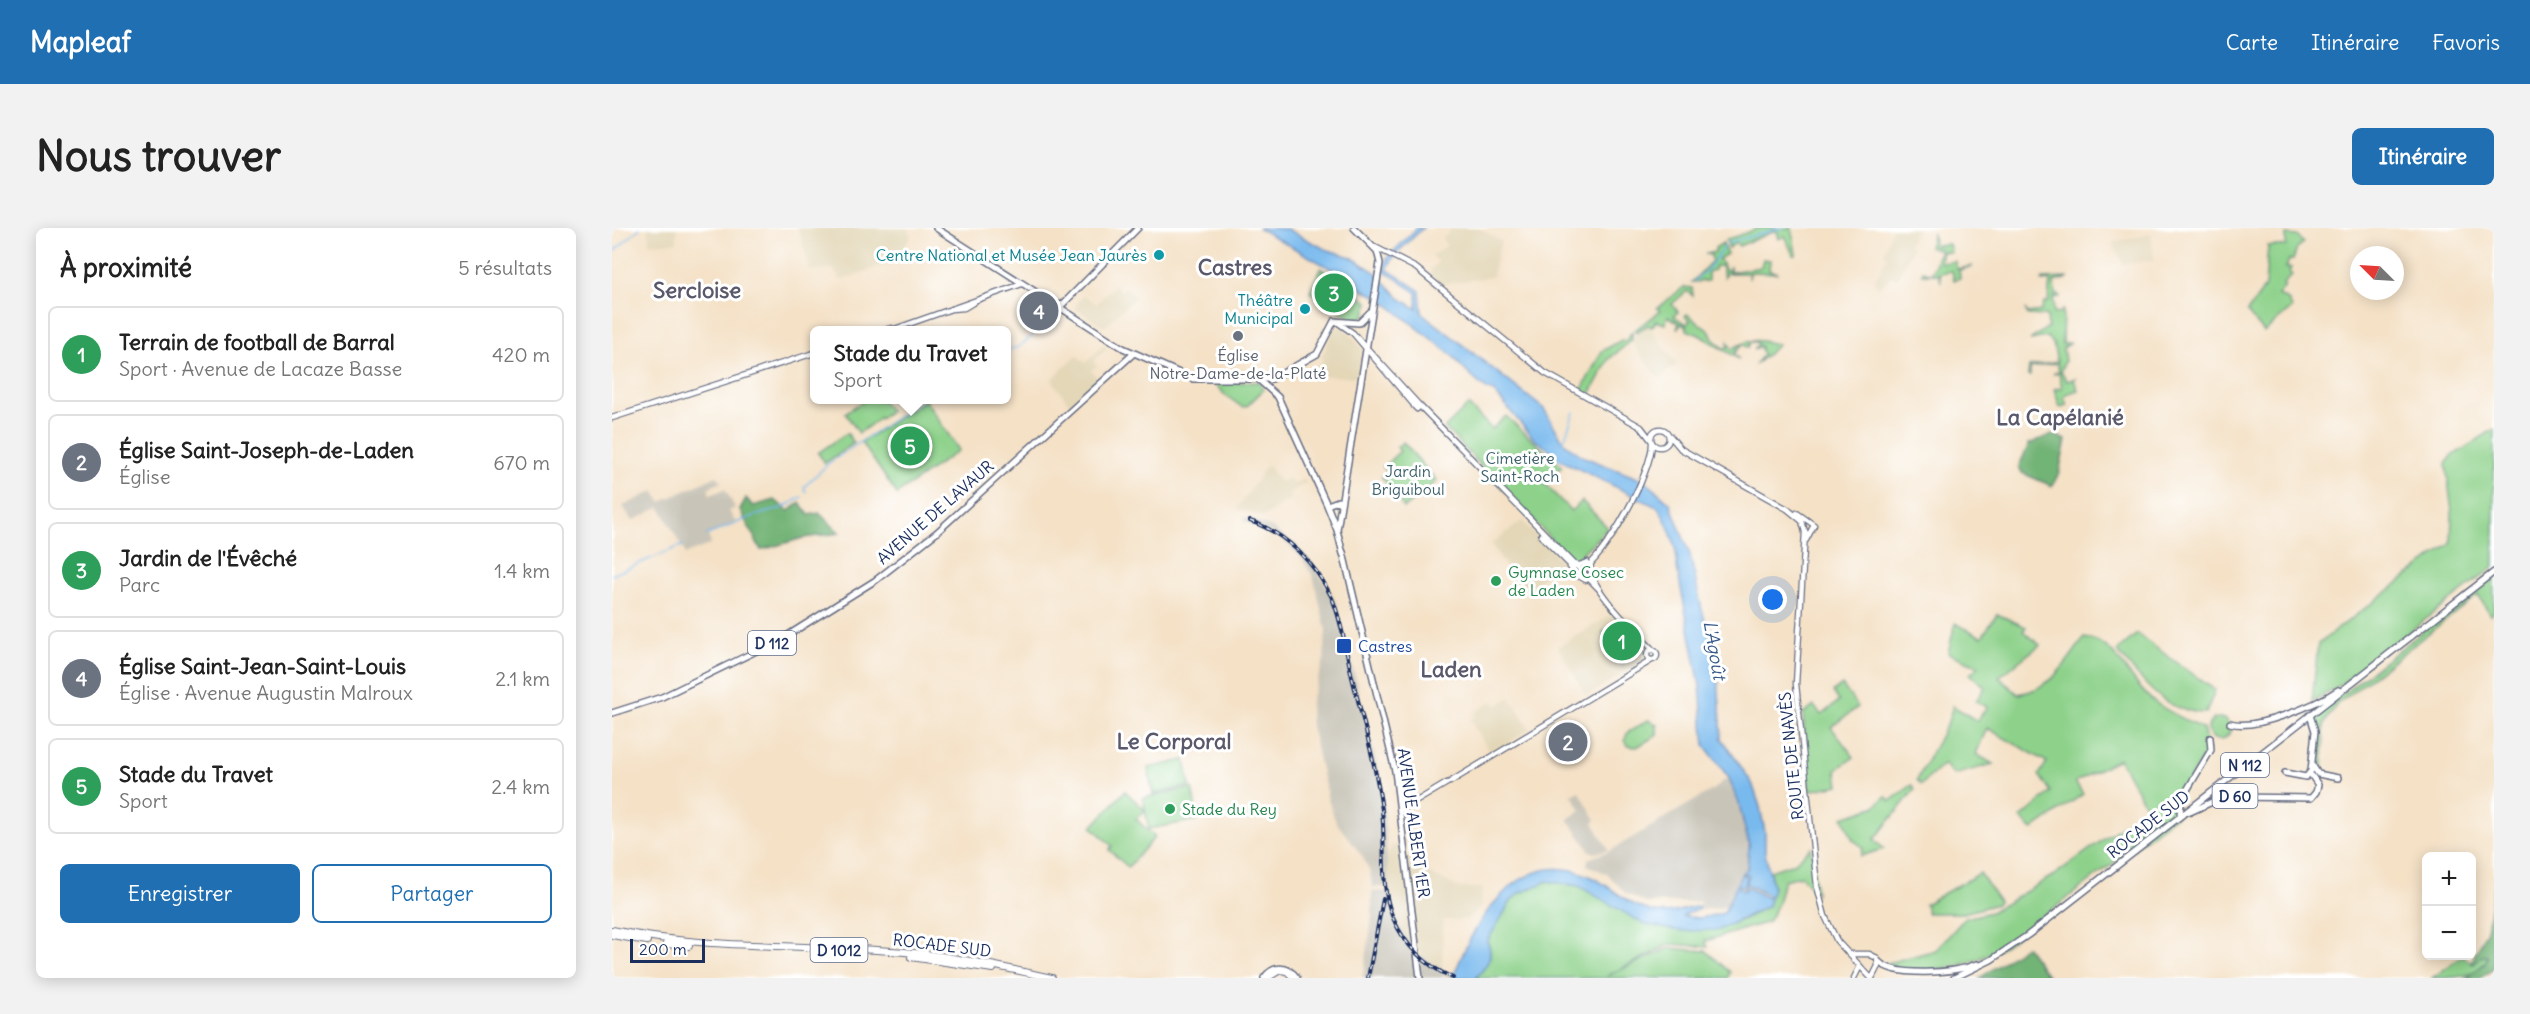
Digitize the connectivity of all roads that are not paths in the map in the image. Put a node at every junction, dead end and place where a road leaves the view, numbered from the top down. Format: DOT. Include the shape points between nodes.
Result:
graph roads {
  1 [pos="936,228"];
  2 [pos="1138,228"];
  3 [pos="1354,228"];
  4 [pos="1372,245"];
  5 [pos="1386,255"];
  6 [pos="1380,262"];
  7 [pos="1022,284"];
  8 [pos="1071,297"];
  9 [pos="1050,302"];
  10 [pos="1063,310"];
  11 [pos="1370,312"];
  12 [pos="922,319"];
  13 [pos="1334,321"];
  14 [pos="1346,322"];
  15 [pos="897,326"];
  16 [pos="901,326"];
  17 [pos="1353,333"];
  18 [pos="1123,348"];
  19 [pos="1367,349"];
  20 [pos="810,354"];
  21 [pos="1133,354"];
  22 [pos="1123,362"];
  23 [pos="1258,380"];
  24 [pos="612,418"];
  25 [pos="1641,427"];
  26 [pos="1657,430"];
  27 [pos="1670,436"];
  28 [pos="1652,441"];
  29 [pos="1663,447"];
  30 [pos="1681,449"];
  31 [pos="1646,467"];
  32 [pos="1327,505"];
  33 [pos="1341,505"];
  34 [pos="1786,508"];
  35 [pos="1331,514"];
  36 [pos="1339,514"];
  37 [pos="1810,522"];
  38 [pos="1804,528"];
  39 [pos="1337,530"];
  40 [pos="1811,532"];
  41 [pos="1804,547"];
  42 [pos="1600,550"];
  43 [pos="1593,559"];
  44 [pos="1587,562"];
  45 [pos="1569,563"];
  46 [pos="1580,572"];
  47 [pos="2494,572"];
  48 [pos="1582,578"];
  49 [pos="1591,582"];
  50 [pos="1599,589"];
  51 [pos="2376,664"];
  52 [pos="612,713"];
  53 [pos="2310,715"];
  54 [pos="2230,723"];
  55 [pos="2210,738"];
  56 [pos="2313,758"];
  57 [pos="2285,773"];
  58 [pos="2312,776"];
  59 [pos="2338,778"];
  60 [pos="1400,811"];
  61 [pos="2181,816"];
  62 [pos="2149,841"];
  63 [pos="612,930"];
  64 [pos="612,935"];
  65 [pos="2020,940"];
  66 [pos="1848,953"];
  67 [pos="1863,956"];
  68 [pos="1878,961"];
  69 [pos="1860,965"];
  70 [pos="1874,970"];
  71 [pos="1866,971"];
  72 [pos="1033,978"];
  73 [pos="1052,978"];
  74 [pos="1265,978"];
  75 [pos="1295,978"];
  76 [pos="1420,978"];
  77 [pos="1854,978"];
  78 [pos="1872,978"];
  79 [pos="1954,978"];
  1 -- 7 [label="main road"];
  2 -- 8 [label="main road"];
  3 -- 4 [label="main road"];
  4 -- 5 [label="main road"];
  4 -- 6 [label="main road"];
  5 -- 6 [label="main road"];
  5 -- 25 [label="main road" via="1413,266 1545,373"];
  6 -- 11 [label="main road, AVENUE ALBERT 1ER"];
  7 -- 9 [label="main road"];
  7 -- 12 [label="main road"];
  8 -- 9 [label="main road" via="1060,305"];
  8 -- 10 [label="main road"];
  9 -- 10 [label="main road"];
  10 -- 18 [label="main road"];
  11 -- 14 [label="main road" via="1359,323"];
  11 -- 19 [label="main road, AVENUE ALBERT 1ER"];
  12 -- 15 [label="main road"];
  12 -- 16 [label="main road"];
  13 -- 14 [label="main road"];
  13 -- 17 [label="main road"];
  13 -- 23 [label="main road" via="1317,354 1269,380"];
  14 -- 17 [label="main road"];
  17 -- 19 [label="main road"];
  18 -- 21 [label="main road"];
  18 -- 22 [label="main road"];
  19 -- 33 [label="main road, AVENUE ALBERT 1ER"];
  19 -- 45 [label="main road"];
  20 -- 24 [label="main road"];
  21 -- 22 [label="main road, AVENUE DE LAVAUR / D 112"];
  21 -- 23 [label="main road" via="1196,380"];
  22 -- 52 [label="main road, AVENUE DE LAVAUR / D 112" via="934,535 867,586 775,642 662,698"];
  23 -- 32 [label="main road, AVENUE ALBERT 1ER" via="1278,397"];
  25 -- 26 [label="main road"];
  25 -- 28 [label="main road"];
  26 -- 27 [label="main road" via="1664,429"];
  26 -- 28 [label="main road"];
  27 -- 29 [label="main road"];
  27 -- 30 [label="main road"];
  28 -- 29 [label="main road"];
  28 -- 31 [label="main road"];
  29 -- 30 [label="main road"];
  29 -- 31 [label="main road" via="1653,453"];
  30 -- 34 [label="main road"];
  31 -- 42 [label="main road" via="1617,531"];
  32 -- 33 [label="main road" via="1338,501"];
  32 -- 35 [label="main road, AVENUE ALBERT 1ER"];
  33 -- 36 [label="main road, AVENUE ALBERT 1ER"];
  34 -- 37 [label="main road"];
  34 -- 38 [label="main road" via="1802,521"];
  35 -- 36 [label="main road"];
  35 -- 39 [label="main road, AVENUE ALBERT 1ER"];
  36 -- 39 [label="main road, AVENUE ALBERT 1ER"];
  37 -- 38 [label="main road"];
  37 -- 40 [label="main road" via="1815,527"];
  38 -- 40 [label="main road"];
  38 -- 41 [label="main road, ROUTE DE NAVÈS"];
  39 -- 60 [label="main road, AVENUE ALBERT 1ER" via="1393,761"];
  40 -- 41 [label="main road"];
  41 -- 66 [label="main road, ROUTE DE NAVÈS" via="1796,684 1814,866 1825,916"];
  42 -- 43 [label="main road"];
  42 -- 44 [label="main road"];
  43 -- 46 [label="main road"];
  43 -- 50 [label="main road" via="1590,573"];
  44 -- 45 [label="main road"];
  44 -- 46 [label="main road"];
  45 -- 46 [label="main road"];
  45 -- 48 [label="main road"];
  46 -- 48 [label="main road"];
  46 -- 49 [label="main road"];
  47 -- 51 [label="main road, ROCADE SUD / N 112"];
  48 -- 49 [label="main road"];
  49 -- 50 [label="main road"];
  50 -- 60 [label="main road" via="1646,643 1650,655 1644,665"];
  51 -- 53 [label="main road, ROCADE SUD / N 112"];
  51 -- 54 [label="main road" via="2297,711"];
  53 -- 56 [label="main road" via="2315,728"];
  53 -- 61 [label="main road, ROCADE SUD / N 112"];
  55 -- 61 [label="main road" via="2211,750 2181,800"];
  56 -- 57 [label="main road" via="2308,776"];
  56 -- 59 [label="main road" via="2316,773"];
  58 -- 62 [label="main road, D 60" via="2320,782 2314,796 2308,799 2255,795 2214,801"];
  60 -- 76 [label="main road, AVENUE ALBERT 1ER"];
  61 -- 62 [label="main road, ROCADE SUD / N 112"];
  62 -- 65 [label="main road, ROCADE SUD / N 112"];
  63 -- 73 [label="highway, ROCADE SUD / D 1012" via="653,939 716,945 926,954"];
  64 -- 72 [label="highway, ROCADE SUD / D 1012" via="715,948 924,958"];
  65 -- 68 [label="main road" via="1976,965 1937,974 1900,973"];
  65 -- 79 [label="main road, ROCADE SUD / N 112"];
  66 -- 67 [label="main road"];
  66 -- 69 [label="main road, ROUTE DE NAVÈS"];
  67 -- 68 [label="main road" via="1872,954"];
  67 -- 69 [label="main road"];
  68 -- 70 [label="main road, ROUTE DE NAVÈS"];
  69 -- 71 [label="main road, ROUTE DE NAVÈS"];
  69 -- 77 [label="main road"];
  70 -- 71 [label="main road"];
  70 -- 78 [label="main road, ROUTE DE NAVÈS"];
  71 -- 78 [label="main road, ROUTE DE NAVÈS"];
  74 -- 75 [label="highway" via="1280,970"];
}
